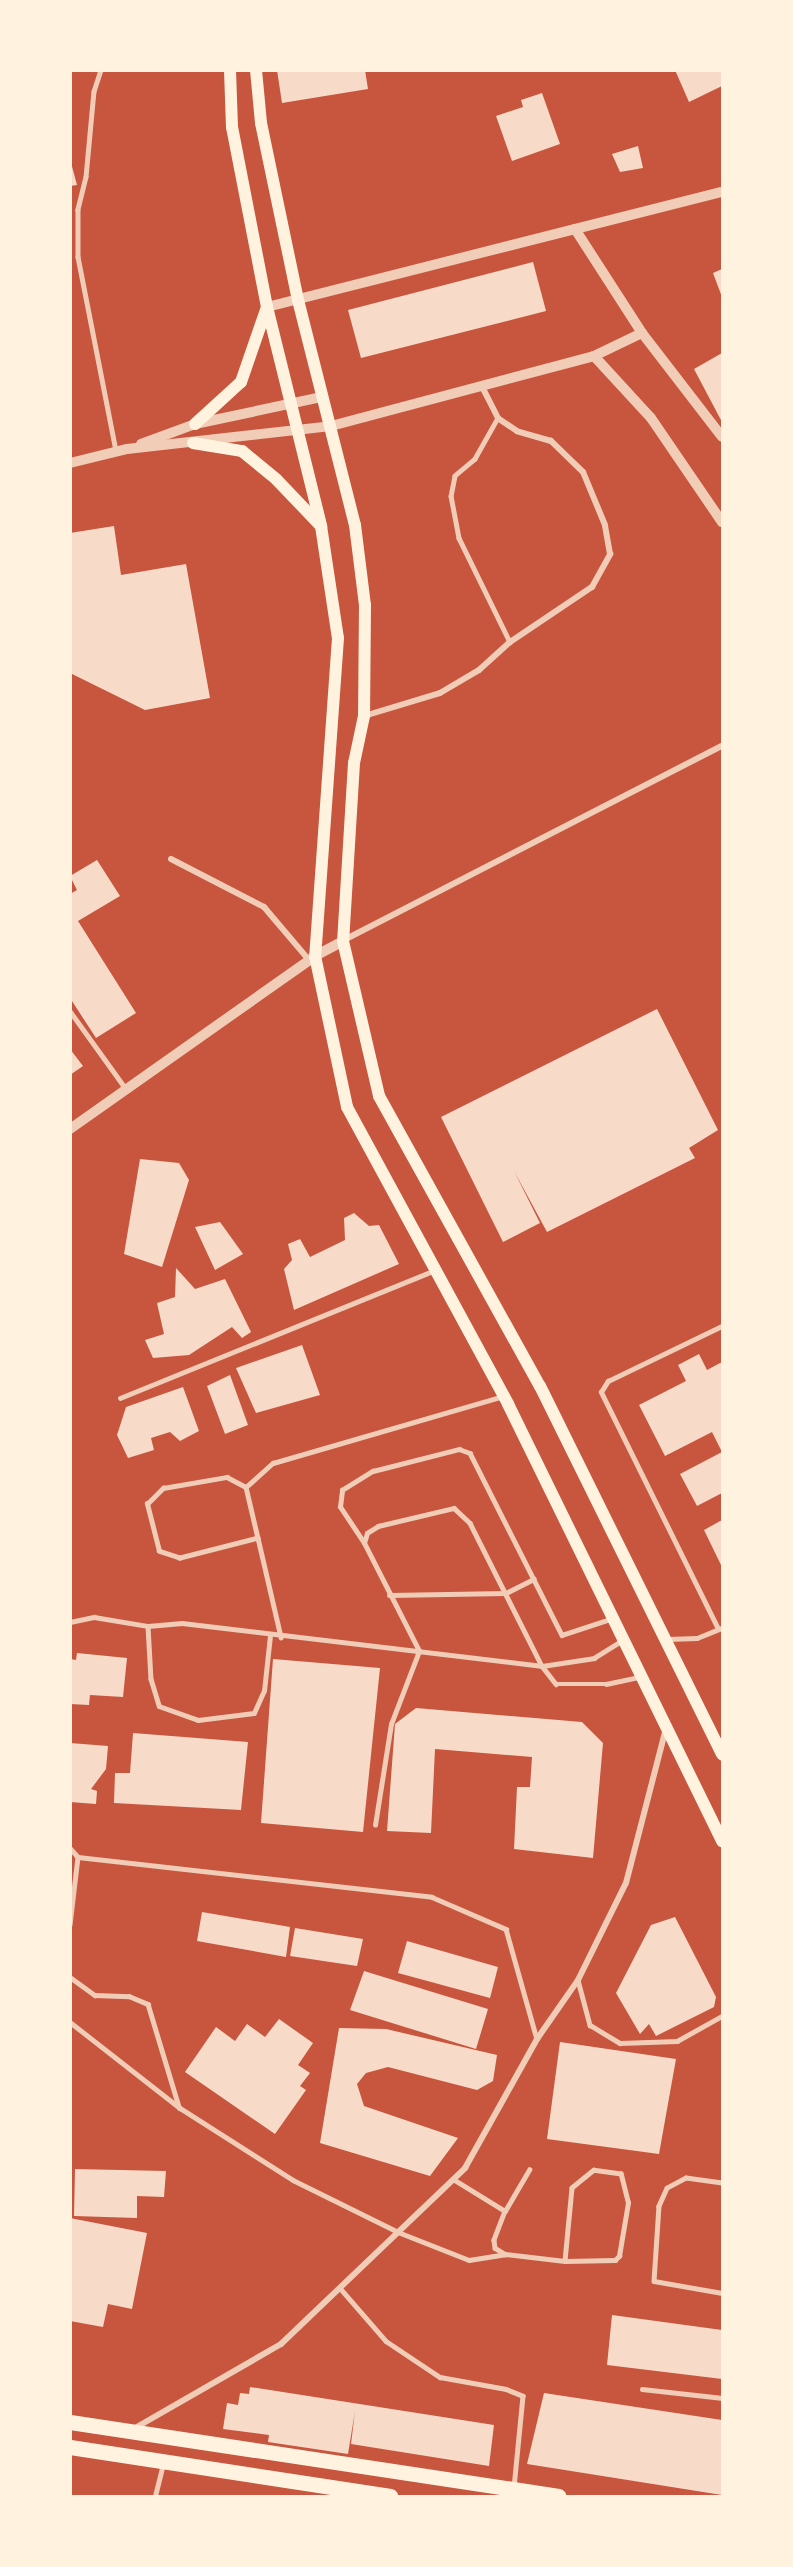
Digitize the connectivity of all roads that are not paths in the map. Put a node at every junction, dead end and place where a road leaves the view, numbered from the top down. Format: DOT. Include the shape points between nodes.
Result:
graph roads {
  1 [pos="101,70"];
  2 [pos="230,70"];
  3 [pos="256,70"];
  4 [pos="723,192"];
  5 [pos="575,229"];
  6 [pos="298,300"];
  7 [pos="267,307"];
  8 [pos="642,333"];
  9 [pos="594,356"];
  10 [pos="482,386"];
  11 [pos="322,397"];
  12 [pos="292,404"];
  13 [pos="498,418"];
  14 [pos="195,424"];
  15 [pos="331,426"];
  16 [pos="298,430"];
  17 [pos="723,437"];
  18 [pos="193,442"];
  19 [pos="121,450"];
  20 [pos="70,463"];
  21 [pos="723,522"];
  22 [pos="321,526"];
  23 [pos="510,642"];
  24 [pos="364,716"];
  25 [pos="723,746"];
  26 [pos="171,859"];
  27 [pos="343,940"];
  28 [pos="312,958"];
  29 [pos="70,1011"];
  30 [pos="127,1091"];
  31 [pos="70,1129"];
  32 [pos="436,1270"];
  33 [pos="723,1326"];
  34 [pos="504,1396"];
  35 [pos="120,1398"];
  36 [pos="246,1487"];
  37 [pos="258,1538"];
  38 [pos="364,1544"];
  39 [pos="534,1579"];
  40 [pos="506,1593"];
  41 [pos="389,1595"];
  42 [pos="614,1617"];
  43 [pos="70,1622"];
  44 [pos="148,1626"];
  45 [pos="720,1628"];
  46 [pos="270,1636"];
  47 [pos="281,1637"];
  48 [pos="625,1639"];
  49 [pos="665,1639"];
  50 [pos="419,1651"];
  51 [pos="542,1666"];
  52 [pos="644,1676"];
  53 [pos="667,1724"];
  54 [pos="723,1755"];
  55 [pos="375,1826"];
  56 [pos="723,1840"];
  57 [pos="70,1848"];
  58 [pos="78,1857"];
  59 [pos="70,1925"];
  60 [pos="70,1977"];
  61 [pos="578,1980"];
  62 [pos="722,2016"];
  63 [pos="70,2022"];
  64 [pos="537,2039"];
  65 [pos="180,2108"];
  66 [pos="529,2170"];
  67 [pos="453,2179"];
  68 [pos="723,2183"];
  69 [pos="505,2211"];
  70 [pos="398,2232"];
  71 [pos="505,2254"];
  72 [pos="566,2261"];
  73 [pos="340,2288"];
  74 [pos="723,2293"];
  75 [pos="642,2389"];
  76 [pos="723,2398"];
  77 [pos="70,2422"];
  78 [pos="129,2431"];
  79 [pos="70,2447"];
  80 [pos="164,2462"];
  81 [pos="514,2488"];
  82 [pos="155,2496"];
  83 [pos="390,2496"];
  84 [pos="558,2496"];
  1 -- 19 [label="lane" via="94,91 86,177 78,210 78,257"];
  2 -- 7 [label="main road" via="232,127"];
  3 -- 6 [label="main road" via="261,123"];
  4 -- 5 [label="street"];
  5 -- 6 [label="street"];
  5 -- 8 [label="street"];
  6 -- 7 [label="street"];
  6 -- 11 [label="main road"];
  7 -- 12 [label="main road"];
  7 -- 14 [label="main road" via="241,382"];
  8 -- 9 [label="street"];
  8 -- 17 [label="street"];
  9 -- 10 [label="street"];
  9 -- 21 [label="street" via="651,418"];
  10 -- 13 [label="street"];
  10 -- 15 [label="street"];
  11 -- 12 [label="street"];
  11 -- 15 [label="main road"];
  12 -- 14 [label="street"];
  12 -- 16 [label="main road"];
  13 -- 23 [label="lane" via="475,459 455,476 451,496 459,538"];
  13 -- 23 [label="street" via="517,431 551,441 583,472 605,525 610,554 592,587"];
  14 -- 19 [label="street"];
  15 -- 16 [label="street"];
  15 -- 24 [label="main road" via="355,525 365,605"];
  16 -- 18 [label="street"];
  16 -- 22 [label="main road"];
  18 -- 19 [label="street"];
  18 -- 22 [label="main road" via="242,451 276,478"];
  19 -- 20 [label="street"];
  22 -- 28 [label="main road" via="338,638"];
  23 -- 24 [label="street" via="479,670 440,693"];
  24 -- 27 [label="main road" via="354,763"];
  25 -- 27 [label="street"];
  26 -- 28 [label="street" via="264,907"];
  27 -- 28 [label="street"];
  27 -- 49 [label="main road" via="379,1096 540,1386"];
  28 -- 30 [label="street"];
  28 -- 32 [label="main road" via="347,1107"];
  29 -- 30 [label="lane"];
  30 -- 31 [label="street"];
  32 -- 34 [label="main road"];
  32 -- 35 [label="lane"];
  33 -- 45 [label="lane" via="608,1381 601,1392"];
  34 -- 36 [label="lane" via="273,1463"];
  34 -- 42 [label="main road"];
  36 -- 37 [label="lane"];
  36 -- 37 [label="lane" via="227,1477 163,1488 147,1504 159,1551 180,1558"];
  37 -- 47 [label="lane"];
  38 -- 39 [label="lane" via="340,1507 342,1490 373,1471 459,1449 470,1453"];
  38 -- 40 [label="lane" via="367,1533 378,1526 454,1508 470,1523"];
  38 -- 41 [label="lane"];
  39 -- 40 [label="lane"];
  39 -- 42 [label="lane" via="562,1635"];
  40 -- 41 [label="lane"];
  40 -- 51 [label="lane"];
  41 -- 50 [label="lane"];
  42 -- 48 [label="main road"];
  43 -- 44 [label="lane" via="94,1617"];
  44 -- 46 [label="lane" via="182,1623"];
  44 -- 46 [label="lane" via="151,1679 159,1706 198,1720 254,1713 264,1691"];
  45 -- 49 [label="lane" via="697,1638"];
  46 -- 47 [label="lane"];
  47 -- 50 [label="lane"];
  48 -- 51 [label="lane" via="594,1658"];
  48 -- 52 [label="main road"];
  49 -- 54 [label="main road"];
  50 -- 51 [label="lane"];
  50 -- 55 [label="lane" via="390,1724"];
  51 -- 52 [label="lane" via="556,1684 606,1684"];
  52 -- 53 [label="main road"];
  53 -- 56 [label="main road"];
  53 -- 61 [label="street" via="626,1883"];
  57 -- 58 [label="lane"];
  58 -- 59 [label="lane"];
  58 -- 64 [label="lane" via="432,1897 506,1929"];
  60 -- 65 [label="lane" via="95,1995 129,1996 148,2004"];
  61 -- 62 [label="lane" via="590,2025 620,2043 676,2041"];
  61 -- 64 [label="street"];
  63 -- 65 [label="lane"];
  64 -- 67 [label="street" via="465,2168"];
  65 -- 70 [label="lane" via="293,2180"];
  66 -- 69 [label="lane"];
  67 -- 69 [label="lane"];
  67 -- 70 [label="street"];
  68 -- 74 [label="lane" via="686,2178 667,2188 659,2206 654,2280"];
  69 -- 71 [label="lane" via="494,2241 495,2248"];
  70 -- 71 [label="lane" via="470,2260"];
  70 -- 73 [label="street"];
  71 -- 72 [label="lane"];
  72 -- 72 [label="lane" via="597,2262 620,2256 628,2203 621,2174 594,2170 572,2188"];
  73 -- 78 [label="street" via="281,2344"];
  73 -- 81 [label="lane" via="386,2341 440,2377 506,2389 523,2396"];
  75 -- 76 [label="lane"];
  77 -- 78 [label="main road"];
  78 -- 81 [label="main road"];
  79 -- 80 [label="main road"];
  80 -- 82 [label="lane"];
  80 -- 83 [label="main road"];
  81 -- 84 [label="main road"];
}
